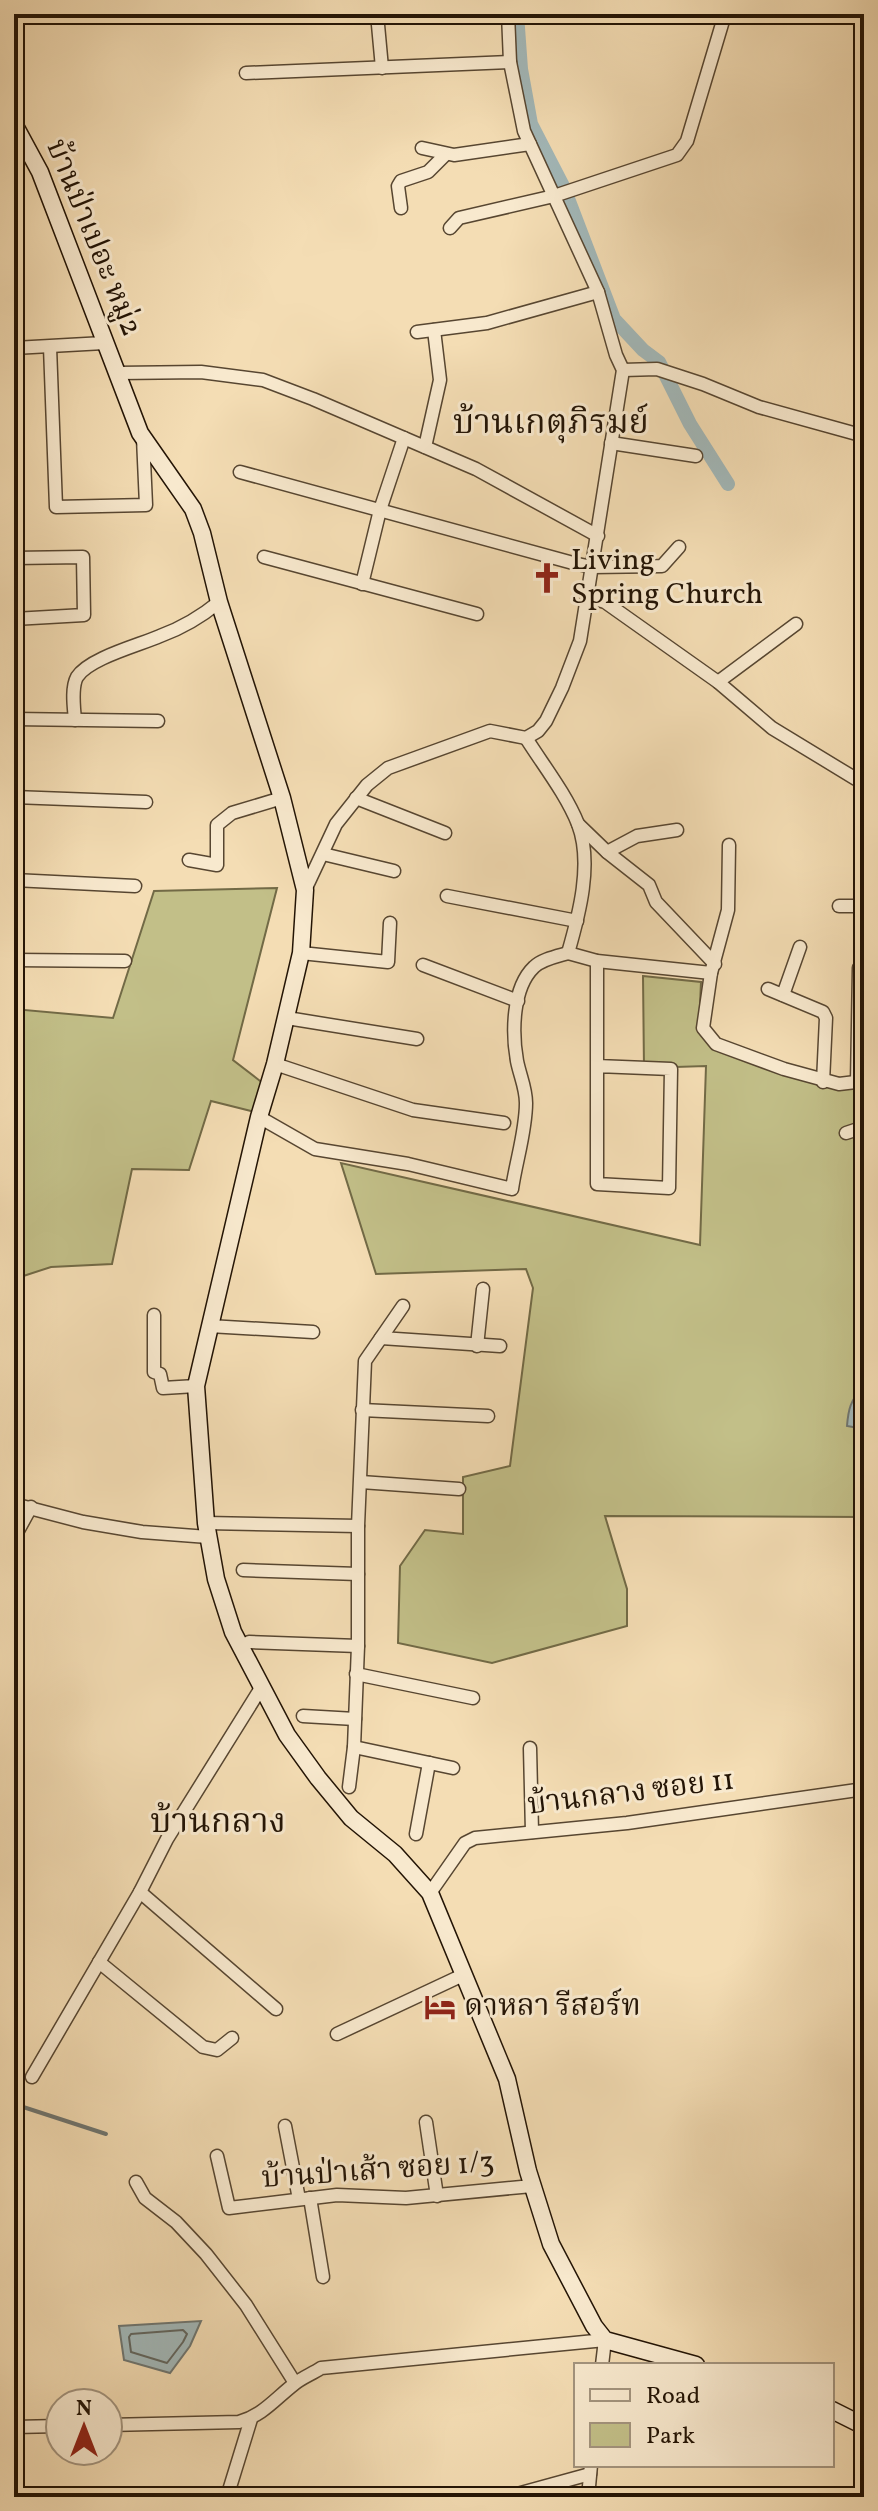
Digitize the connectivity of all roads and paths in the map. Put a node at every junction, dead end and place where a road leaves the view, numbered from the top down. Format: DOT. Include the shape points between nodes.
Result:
graph roads {
  1 [pos="39,14"];
  2 [pos="377,14"];
  3 [pos="508,14"];
  4 [pos="725,14"];
  5 [pos="14,19"];
  6 [pos="510,62"];
  7 [pos="382,68"];
  8 [pos="246,73"];
  9 [pos="14,124"];
  10 [pos="530,144"];
  11 [pos="422,148"];
  12 [pos="445,155"];
  13 [pos="554,196"];
  14 [pos="401,208"];
  15 [pos="450,228"];
  16 [pos="598,292"];
  17 [pos="434,330"];
  18 [pos="417,332"];
  19 [pos="104,343"];
  20 [pos="50,347"];
  21 [pos="14,348"];
  22 [pos="623,370"];
  23 [pos="118,373"];
  24 [pos="864,436"];
  25 [pos="143,437"];
  26 [pos="404,438"];
  27 [pos="611,443"];
  28 [pos="425,447"];
  29 [pos="696,456"];
  30 [pos="240,472"];
  31 [pos="380,510"];
  32 [pos="598,536"];
  33 [pos="679,547"];
  34 [pos="264,557"];
  35 [pos="14,558"];
  36 [pos="592,567"];
  37 [pos="362,584"];
  38 [pos="588,597"];
  39 [pos="219,602"];
  40 [pos="477,614"];
  41 [pos="14,619"];
  42 [pos="796,624"];
  43 [pos="718,682"];
  44 [pos="14,719"];
  45 [pos="75,720"];
  46 [pos="158,721"];
  47 [pos="526,738"];
  48 [pos="861,782"];
  49 [pos="14,797"];
  50 [pos="282,798"];
  51 [pos="356,798"];
  52 [pos="146,802"];
  53 [pos="578,824"];
  54 [pos="677,830"];
  55 [pos="445,833"];
  56 [pos="729,845"];
  57 [pos="607,852"];
  58 [pos="323,854"];
  59 [pos="189,860"];
  60 [pos="394,871"];
  61 [pos="14,880"];
  62 [pos="135,886"];
  63 [pos="305,890"];
  64 [pos="447,896"];
  65 [pos="839,906"];
  66 [pos="864,906"];
  67 [pos="577,921"];
  68 [pos="390,923"];
  69 [pos="800,947"];
  70 [pos="301,953"];
  71 [pos="568,953"];
  72 [pos="14,960"];
  73 [pos="125,961"];
  74 [pos="597,961"];
  75 [pos="423,965"];
  76 [pos="713,968"];
  77 [pos="859,968"];
  78 [pos="768,989"];
  79 [pos="783,995"];
  80 [pos="518,1001"];
  81 [pos="287,1018"];
  82 [pos="417,1039"];
  83 [pos="275,1064"];
  84 [pos="597,1066"];
  85 [pos="823,1082"];
  86 [pos="860,1082"];
  87 [pos="259,1117"];
  88 [pos="504,1123"];
  89 [pos="864,1127"];
  90 [pos="846,1133"];
  91 [pos="483,1289"];
  92 [pos="403,1306"];
  93 [pos="154,1315"];
  94 [pos="209,1326"];
  95 [pos="313,1332"];
  96 [pos="381,1338"];
  97 [pos="477,1346"];
  98 [pos="500,1346"];
  99 [pos="196,1386"];
  100 [pos="362,1410"];
  101 [pos="488,1416"];
  102 [pos="361,1482"];
  103 [pos="459,1489"];
  104 [pos="14,1504"];
  105 [pos="31,1507"];
  106 [pos="358,1526"];
  107 [pos="207,1530"];
  108 [pos="14,1538"];
  109 [pos="243,1570"];
  110 [pos="358,1574"];
  111 [pos="249,1642"];
  112 [pos="358,1646"];
  113 [pos="356,1674"];
  114 [pos="261,1688"];
  115 [pos="473,1698"];
  116 [pos="303,1716"];
  117 [pos="355,1719"];
  118 [pos="354,1747"];
  119 [pos="530,1748"];
  120 [pos="429,1763"];
  121 [pos="453,1768"];
  122 [pos="349,1787"];
  123 [pos="864,1789"];
  124 [pos="532,1832"];
  125 [pos="416,1834"];
  126 [pos="140,1892"];
  127 [pos="430,1893"];
  128 [pos="99,1962"];
  129 [pos="463,1975"];
  130 [pos="276,2009"];
  131 [pos="337,2034"];
  132 [pos="232,2038"];
  133 [pos="32,2077"];
  134 [pos="426,2122"];
  135 [pos="285,2126"];
  136 [pos="217,2156"];
  137 [pos="136,2182"];
  138 [pos="532,2186"];
  139 [pos="437,2196"];
  140 [pos="305,2198"];
  141 [pos="323,2277"];
  142 [pos="605,2340"];
  143 [pos="602,2363"];
  144 [pos="689,2363"];
  145 [pos="295,2383"];
  146 [pos="834,2411"];
  147 [pos="251,2419"];
  148 [pos="124,2425"];
  149 [pos="44,2426"];
  150 [pos="864,2426"];
  151 [pos="14,2427"];
  152 [pos="590,2469"];
  153 [pos="227,2497"];
  154 [pos="506,2497"];
  155 [pos="588,2497"];
  1 -- 5 [label="street"];
  2 -- 7 [label="street"];
  3 -- 6 [label="street"];
  4 -- 13 [label="street" via="687,141 677,155"];
  6 -- 7 [label="street"];
  6 -- 10 [label="street"];
  7 -- 8 [label="street"];
  9 -- 19 [label="street, บ้านป่าเปอะ หมู่2" via="40,172"];
  10 -- 12 [label="street"];
  10 -- 13 [label="street"];
  11 -- 12 [label="street"];
  12 -- 14 [label="street" via="428,172 401,181"];
  13 -- 15 [label="street" via="459,218"];
  13 -- 16 [label="street"];
  16 -- 17 [label="street" via="487,323"];
  16 -- 22 [label="street"];
  17 -- 18 [label="street"];
  17 -- 28 [label="street" via="440,380"];
  19 -- 20 [label="street"];
  19 -- 23 [label="street, บ้านป่าเปอะ หมู่2"];
  20 -- 21 [label="street"];
  20 -- 25 [label="street" via="56,507 146,505"];
  22 -- 24 [label="street" via="657,369 759,407"];
  22 -- 27 [label="street"];
  23 -- 25 [label="street, บ้านป่าเปอะ หมู่2"];
  23 -- 26 [label="street" via="201,372 263,380"];
  25 -- 39 [label="street, บ้านป่าเปอะ หมู่2" via="193,509"];
  26 -- 28 [label="street"];
  26 -- 31 [label="street"];
  27 -- 29 [label="street"];
  27 -- 32 [label="street"];
  28 -- 32 [label="street"];
  30 -- 31 [label="street"];
  31 -- 36 [label="street"];
  31 -- 37 [label="street"];
  32 -- 36 [label="street"];
  33 -- 36 [label="street" via="662,566"];
  34 -- 37 [label="street"];
  35 -- 41 [label="street" via="83,557 84,615"];
  36 -- 38 [label="street"];
  37 -- 40 [label="street"];
  38 -- 43 [label="street" via="605,602"];
  38 -- 47 [label="street" via="580,641 562,688 546,721"];
  39 -- 45 [label="street" via="163,636 80,674 75,680"];
  39 -- 50 [label="street, บ้านป่าเปอะ หมู่2"];
  42 -- 43 [label="street"];
  43 -- 48 [label="street" via="772,728"];
  44 -- 45 [label="street"];
  45 -- 46 [label="street"];
  47 -- 51 [label="street" via="490,731 388,768"];
  47 -- 53 [label="street"];
  49 -- 52 [label="street"];
  50 -- 59 [label="street" via="232,813 217,825 217,865"];
  50 -- 63 [label="street, บ้านป่าเปอะ หมู่2"];
  51 -- 55 [label="street"];
  51 -- 58 [label="street" via="336,824"];
  53 -- 57 [label="street"];
  53 -- 67 [label="street" via="584,852"];
  54 -- 57 [label="street" via="637,836"];
  56 -- 76 [label="street" via="728,910"];
  57 -- 76 [label="street" via="649,885 656,902"];
  58 -- 60 [label="street"];
  58 -- 63 [label="street"];
  61 -- 62 [label="street"];
  63 -- 70 [label="street, บ้านป่าเปอะ หมู่2"];
  64 -- 67 [label="street"];
  65 -- 66 [label="street"];
  67 -- 71 [label="street"];
  68 -- 70 [label="street" via="388,962"];
  69 -- 79 [label="street"];
  70 -- 81 [label="street, บ้านป่าเปอะ หมู่2"];
  71 -- 74 [label="street"];
  71 -- 80 [label="street" via="536,964"];
  72 -- 73 [label="street"];
  74 -- 76 [label="street"];
  74 -- 84 [label="street"];
  75 -- 80 [label="street"];
  76 -- 85 [label="street" via="703,1028 716,1044"];
  77 -- 86 [label="street"];
  78 -- 79 [label="street"];
  79 -- 85 [label="street" via="826,1018"];
  80 -- 87 [label="street" via="515,1041 526,1107 512,1189 315,1149"];
  81 -- 82 [label="street"];
  81 -- 83 [label="street, บ้านป่าเปอะ หมู่2"];
  83 -- 87 [label="street, บ้านป่าเปอะ หมู่2"];
  83 -- 88 [label="street" via="413,1110"];
  84 -- 84 [label="street" via="671,1069 669,1188 597,1184"];
  85 -- 86 [label="street"];
  87 -- 94 [label="street, บ้านป่าเปอะ หมู่2"];
  89 -- 90 [label="street"];
  91 -- 97 [label="street"];
  92 -- 96 [label="street"];
  93 -- 99 [label="street" via="154,1372 160,1374 163,1388"];
  94 -- 95 [label="street"];
  94 -- 99 [label="street, บ้านป่าเปอะ หมู่2"];
  96 -- 97 [label="street"];
  96 -- 100 [label="street" via="365,1361"];
  97 -- 98 [label="street"];
  99 -- 107 [label="street, บ้านป่าเปอะ หมู่2"];
  100 -- 101 [label="street"];
  100 -- 102 [label="street"];
  102 -- 103 [label="street"];
  102 -- 106 [label="street"];
  104 -- 105 [label="street"];
  105 -- 107 [label="street" via="142,1532"];
  105 -- 108 [label="street"];
  106 -- 107 [label="street"];
  106 -- 110 [label="street"];
  107 -- 114 [label="street, บ้านป่าเปอะ หมู่2" via="233,1632"];
  109 -- 110 [label="street"];
  110 -- 112 [label="street"];
  111 -- 112 [label="street"];
  112 -- 113 [label="street"];
  113 -- 115 [label="street"];
  113 -- 117 [label="street"];
  114 -- 126 [label="street"];
  114 -- 127 [label="street, บ้านป่าเปอะ หมู่2" via="318,1778 351,1818 395,1854"];
  116 -- 117 [label="street"];
  117 -- 118 [label="street"];
  118 -- 120 [label="street"];
  118 -- 122 [label="street"];
  119 -- 124 [label="street"];
  120 -- 121 [label="street"];
  120 -- 125 [label="street"];
  123 -- 124 [label="street, บ้านกลาง ซอย 11"];
  124 -- 127 [label="street, บ้านกลาง ซอย 11" via="465,1843"];
  126 -- 128 [label="street"];
  126 -- 130 [label="street"];
  127 -- 129 [label="street, บ้านป่าเปอะ หมู่2"];
  128 -- 132 [label="street" via="203,2047 217,2050"];
  128 -- 133 [label="street"];
  129 -- 131 [label="street"];
  129 -- 138 [label="street, บ้านป่าเปอะ หมู่2" via="507,2079"];
  134 -- 139 [label="street"];
  135 -- 140 [label="street"];
  136 -- 140 [label="street, บ้านป่าเส้า ซอย 1/3" via="229,2208"];
  137 -- 145 [label="street" via="145,2198 206,2254"];
  138 -- 139 [label="street, บ้านป่าเส้า ซอย 1/3"];
  138 -- 142 [label="street, บ้านป่าเปอะ หมู่2" via="551,2244"];
  139 -- 140 [label="street, บ้านป่าเส้า ซอย 1/3"];
  140 -- 141 [label="street"];
  142 -- 143 [label="street"];
  142 -- 144 [label="street"];
  142 -- 145 [label="street" via="321,2368"];
  145 -- 147 [label="street"];
  146 -- 150 [label="street"];
  147 -- 148 [label="street"];
  147 -- 153 [label="street"];
  149 -- 151 [label="street"];
  152 -- 154 [label="street"];
  152 -- 155 [label="street"];
}
